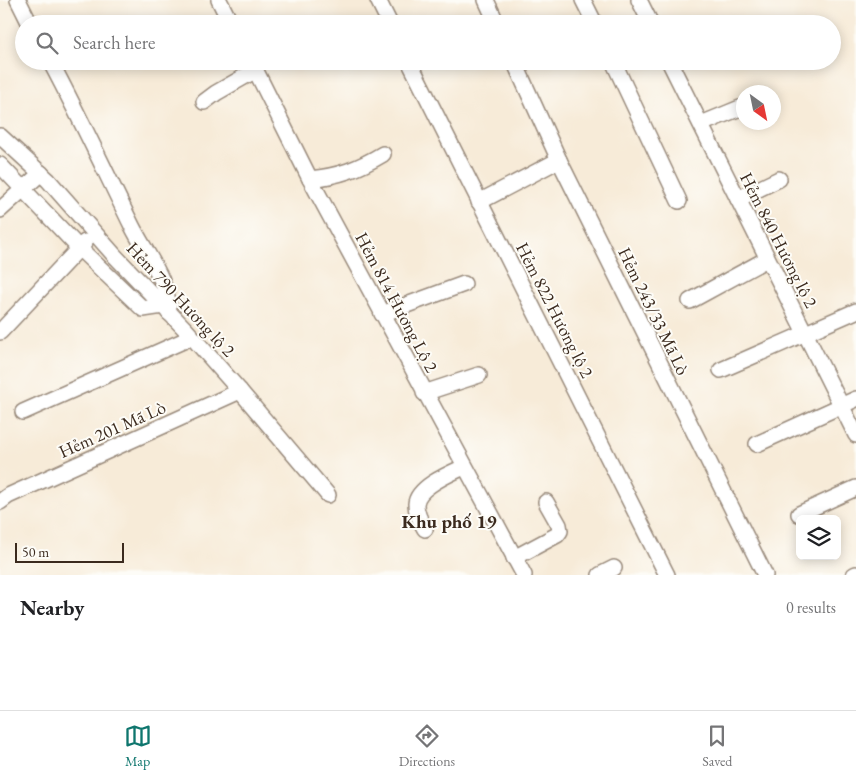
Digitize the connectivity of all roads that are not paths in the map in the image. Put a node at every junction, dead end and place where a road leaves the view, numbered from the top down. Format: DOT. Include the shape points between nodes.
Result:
graph roads {
  1 [pos="18,0"];
  2 [pos="219,0"];
  3 [pos="378,0"];
  4 [pos="486,0"];
  5 [pos="583,0"];
  6 [pos="639,0"];
  7 [pos="26,15"];
  8 [pos="226,15"];
  9 [pos="386,15"];
  10 [pos="493,15"];
  11 [pos="590,15"];
  12 [pos="646,15"];
  13 [pos="54,70"];
  14 [pos="247,70"];
  15 [pos="256,70"];
  16 [pos="414,70"];
  17 [pos="518,70"];
  18 [pos="617,70"];
  19 [pos="674,70"];
  20 [pos="204,102"];
  21 [pos="736,110"];
  22 [pos="701,124"];
  23 [pos="0,136"];
  24 [pos="383,154"];
  25 [pos="559,160"];
  26 [pos="0,165"];
  27 [pos="40,173"];
  28 [pos="310,179"];
  29 [pos="779,179"];
  30 [pos="23,188"];
  31 [pos="738,199"];
  32 [pos="680,201"];
  33 [pos="480,202"];
  34 [pos="0,210"];
  35 [pos="93,232"];
  36 [pos="79,248"];
  37 [pos="768,259"];
  38 [pos="464,284"];
  39 [pos="690,301"];
  40 [pos="166,309"];
  41 [pos="856,311"];
  42 [pos="382,314"];
  43 [pos="0,332"];
  44 [pos="805,334"];
  45 [pos="192,337"];
  46 [pos="722,370"];
  47 [pos="479,375"];
  48 [pos="240,392"];
  49 [pos="424,393"];
  50 [pos="856,399"];
  51 [pos="841,406"];
  52 [pos="23,412"];
  53 [pos="856,435"];
  54 [pos="757,444"];
  55 [pos="464,467"];
  56 [pos="856,488"];
  57 [pos="328,494"];
  58 [pos="1,500"];
  59 [pos="546,502"];
  60 [pos="799,514"];
  61 [pos="425,529"];
  62 [pos="514,558"];
  63 [pos="614,568"];
  64 [pos="524,575"];
  65 [pos="600,575"];
  66 [pos="667,575"];
  67 [pos="765,575"];
  1 -- 7 [label="street"];
  2 -- 8 [label="street"];
  3 -- 9 [label="street"];
  4 -- 10 [label="street"];
  5 -- 11 [label="street"];
  6 -- 12 [label="street"];
  13 -- 40 [label="street" via="162,280 169,300"];
  14 -- 20 [label="street"];
  15 -- 28 [label="street, Hẻm 814 Hương Lộ 2"];
  16 -- 33 [label="street, Hẻm 822 Hương lộ 2"];
  17 -- 25 [label="street, Hẻm 243/33 Mã Lò"];
  18 -- 32 [label="street"];
  19 -- 22 [label="street, Hẻm 840 Hương lộ 2"];
  21 -- 22 [label="street"];
  22 -- 31 [label="street, Hẻm 840 Hương lộ 2"];
  23 -- 27 [label="street, Hẻm 790 Hương lộ 2"];
  24 -- 28 [label="street" via="331,177"];
  25 -- 33 [label="street"];
  25 -- 67 [label="street, Hẻm 243/33 Mã Lò"];
  26 -- 30 [label="street"];
  27 -- 30 [label="street"];
  27 -- 35 [label="street, Hẻm 790 Hương lộ 2"];
  28 -- 42 [label="street, Hẻm 814 Hương Lộ 2"];
  29 -- 31 [label="street"];
  30 -- 34 [label="street"];
  30 -- 36 [label="street"];
  31 -- 37 [label="street, Hẻm 840 Hương lộ 2"];
  33 -- 66 [label="street, Hẻm 822 Hương lộ 2"];
  35 -- 36 [label="street"];
  35 -- 40 [label="street, Hẻm 790 Hương lộ 2"];
  36 -- 40 [label="street" via="143,309"];
  36 -- 43 [label="street"];
  37 -- 39 [label="street"];
  37 -- 44 [label="street, Hẻm 840 Hương lộ 2"];
  38 -- 42 [label="street"];
  40 -- 45 [label="street, Hẻm 790 Hương lộ 2"];
  41 -- 44 [label="street"];
  42 -- 49 [label="street, Hẻm 814 Hương Lộ 2"];
  44 -- 46 [label="street"];
  44 -- 51 [label="street, Hẻm 840 Hương lộ 2"];
  45 -- 48 [label="street, Hẻm 790 Hương lộ 2"];
  45 -- 52 [label="street"];
  47 -- 49 [label="street"];
  48 -- 57 [label="street, Hẻm 790 Hương lộ 2"];
  48 -- 58 [label="street, Hẻm 201 Mã Lò"];
  49 -- 55 [label="street, Hẻm 814 Hương Lộ 2"];
  50 -- 51 [label="street"];
  51 -- 53 [label="street, Hẻm 840 Hương lộ 2"];
  51 -- 54 [label="street"];
  55 -- 61 [label="street" via="440,478 419,496 417,514"];
  55 -- 62 [label="street, Hẻm 814 Hương Lộ 2"];
  56 -- 60 [label="street"];
  59 -- 62 [label="street" via="560,530 557,535"];
  62 -- 64 [label="street, Hẻm 814 Hương Lộ 2"];
  63 -- 65 [label="street"];
}
